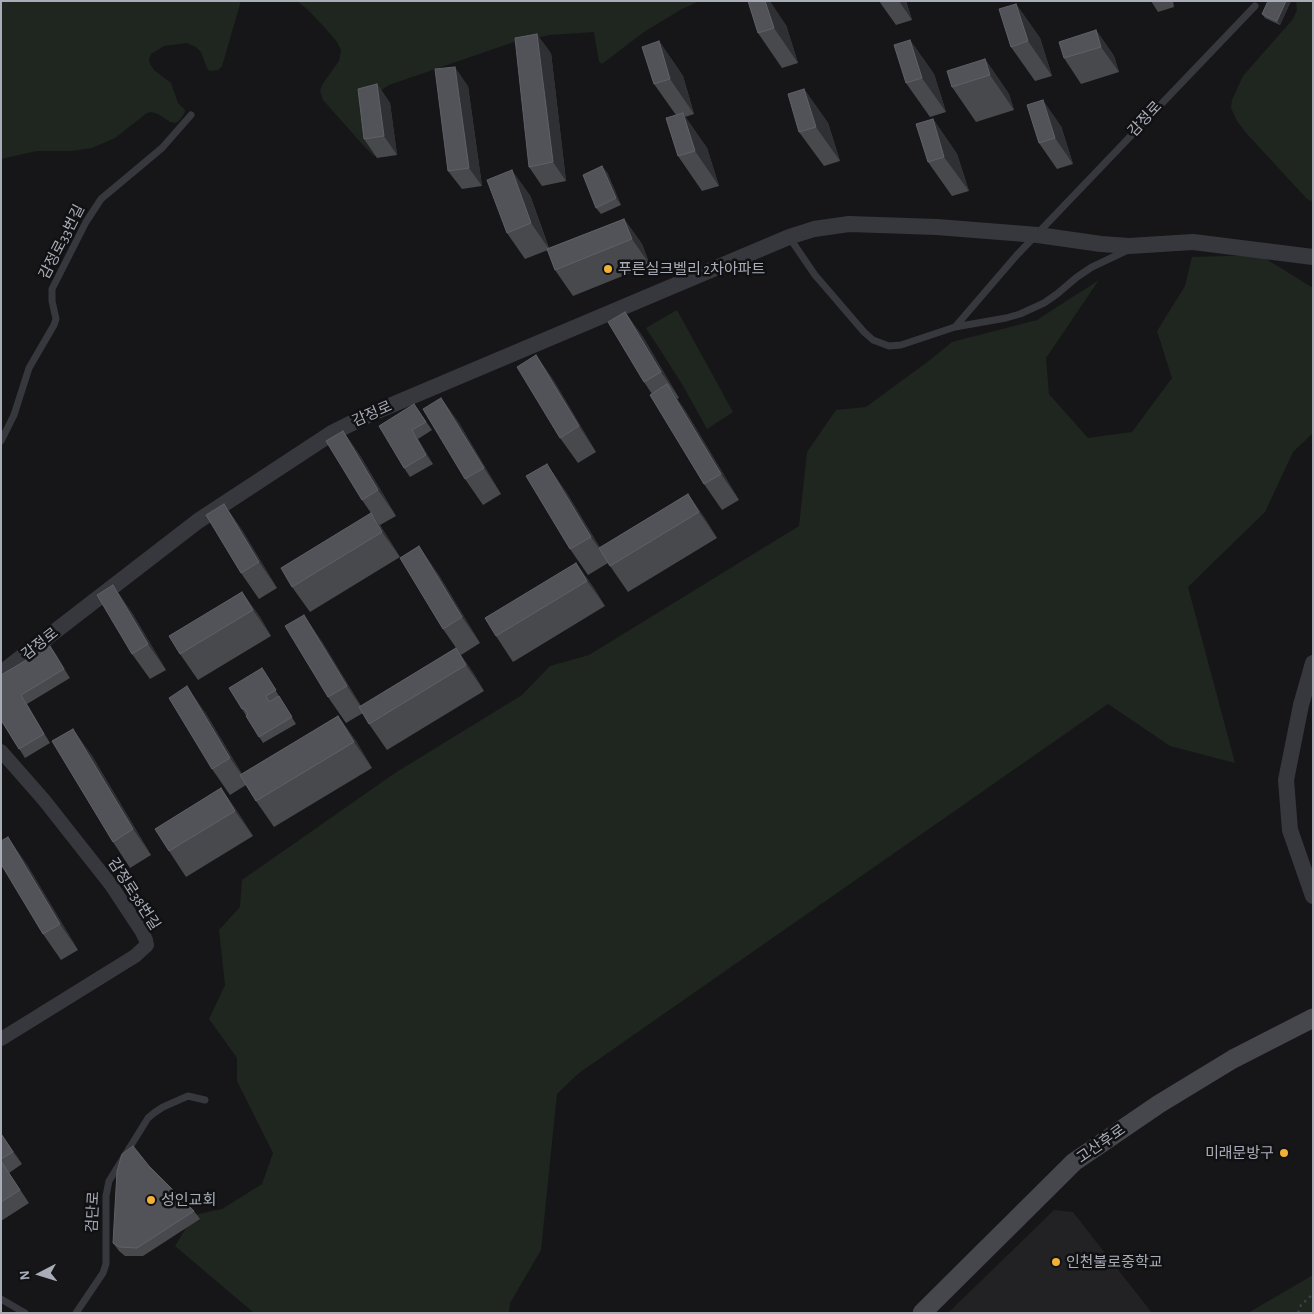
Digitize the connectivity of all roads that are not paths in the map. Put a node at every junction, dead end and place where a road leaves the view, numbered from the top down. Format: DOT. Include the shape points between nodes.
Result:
graph roads {
  1 [pos="1255,6"];
  2 [pos="191,114"];
  3 [pos="1038,235"];
  4 [pos="789,237"];
  5 [pos="1148,245"];
  6 [pos="1313,257"];
  7 [pos="955,327"];
  8 [pos="1,441"];
  9 [pos="1313,663"];
  10 [pos="1,673"];
  11 [pos="1,751"];
  12 [pos="1313,896"];
  13 [pos="1313,1018"];
  14 [pos="1,1039"];
  15 [pos="205,1100"];
  16 [pos="1,1299"];
  17 [pos="25,1313"];
  18 [pos="76,1313"];
  19 [pos="922,1313"];
  1 -- 3 [label="lane, 감정로"];
  2 -- 8 [label="lane, 감정로33번길" via="162,148 101,199 86,222 52,289 54,325 29,368 14,415"];
  3 -- 4 [label="street, 감정로" via="849,224 814,229"];
  3 -- 5 [label="street, 감정로" via="1101,244"];
  3 -- 7 [label="lane, 감정로"];
  4 -- 7 [label="lane, 감정로" via="815,275 873,340 889,346 902,345"];
  4 -- 10 [label="street, 감정로" via="332,433 198,521"];
  5 -- 6 [label="street, 감정로" via="1193,242"];
  5 -- 7 [label="lane, 감정로" via="1105,260 1057,294 1020,314"];
  9 -- 12 [label="street" via="1286,780 1290,830"];
  11 -- 14 [label="street, 감정로38번길" via="111,885 147,945 135,956"];
  13 -- 19 [label="main road, 고산후로" via="1233,1059 1074,1162"];
  15 -- 18 [label="lane, 검단로" via="194,1096 181,1098 148,1118 110,1181 105,1211 106,1264 99,1281"];
  16 -- 17 [label="lane"];
}
